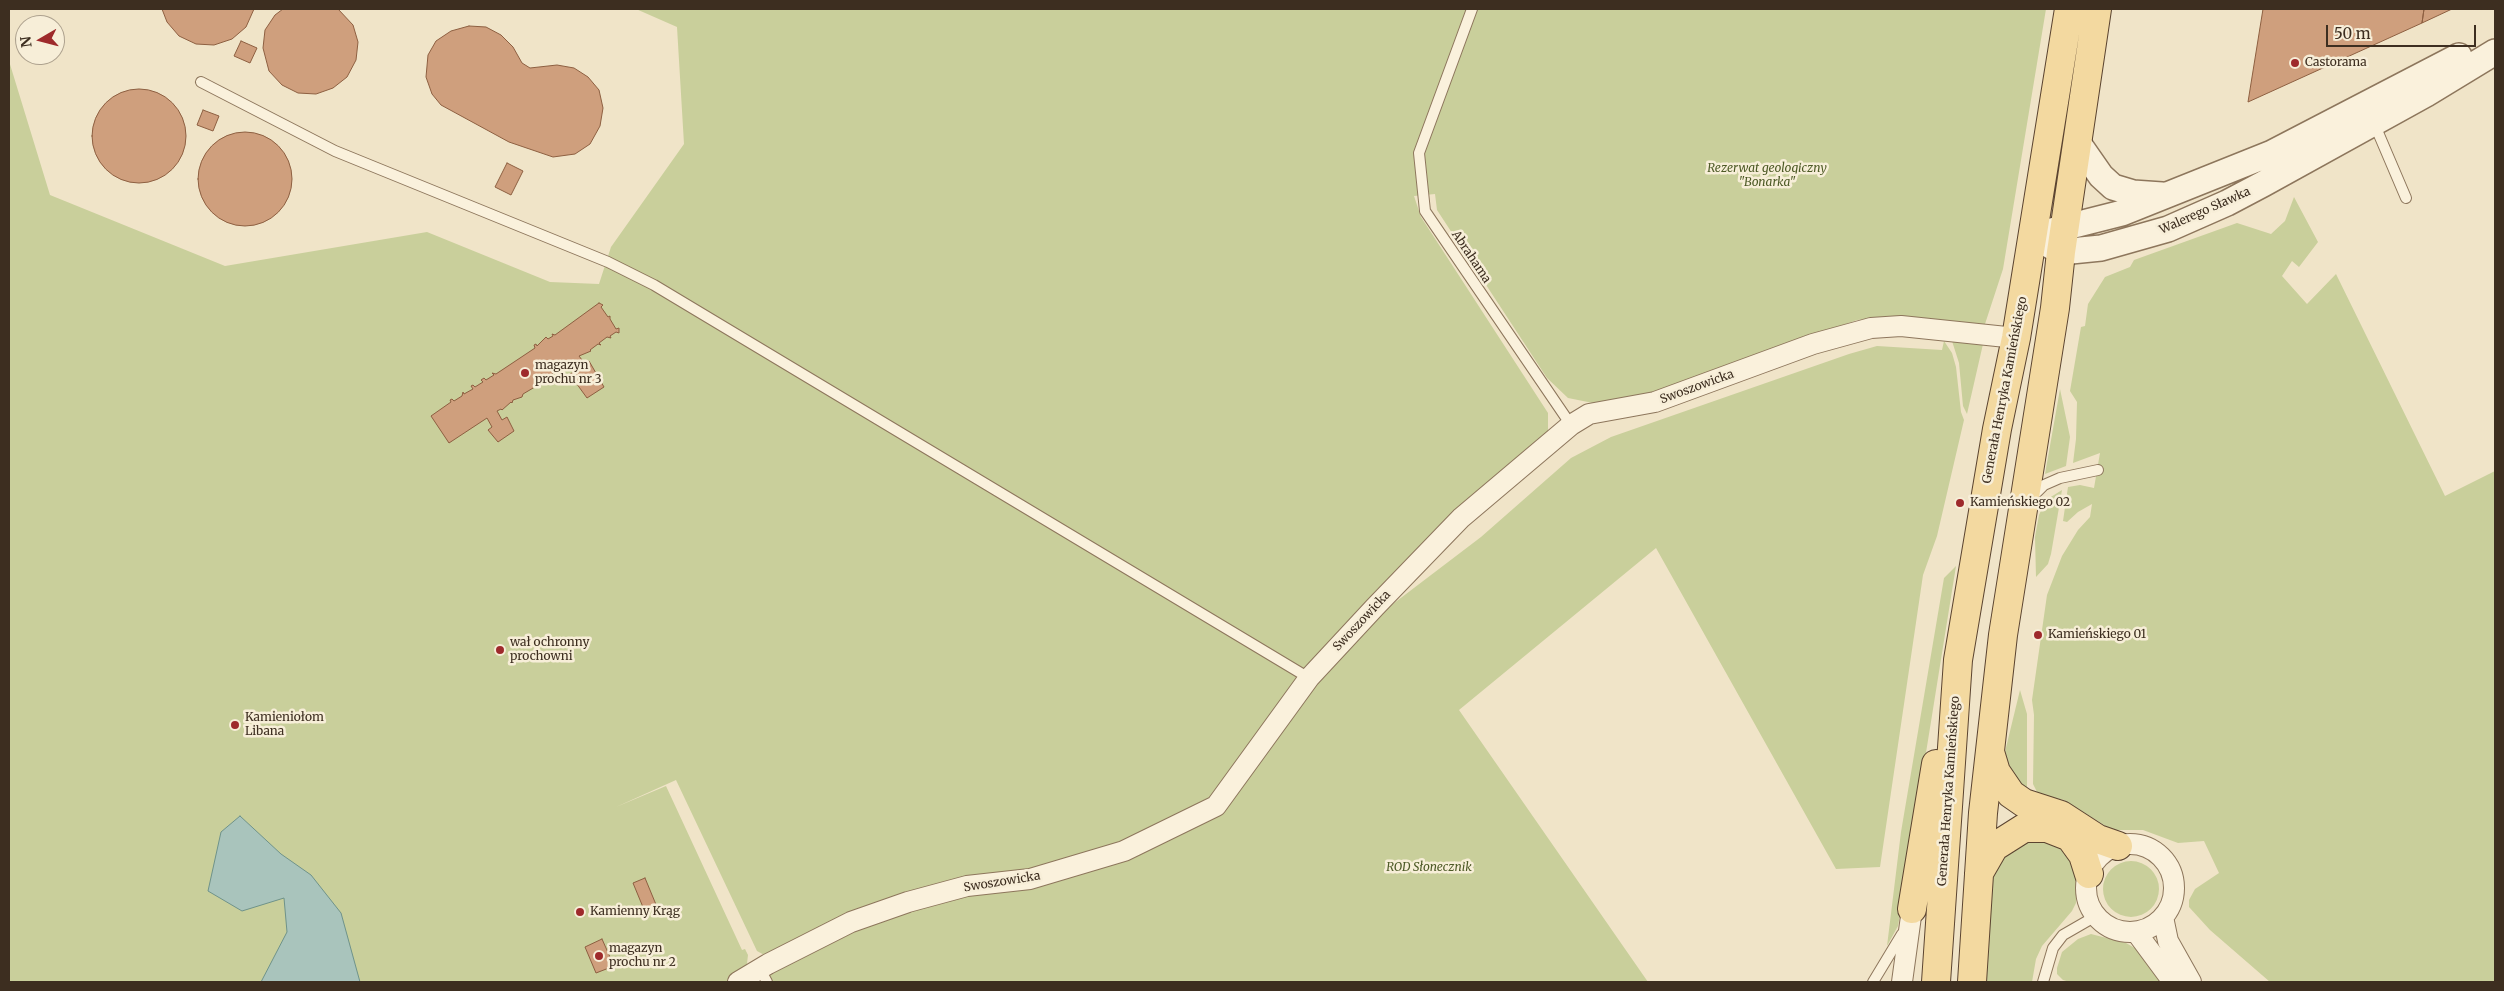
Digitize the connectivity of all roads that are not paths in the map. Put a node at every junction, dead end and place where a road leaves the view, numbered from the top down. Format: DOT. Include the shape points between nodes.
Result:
graph roads {
  1 [pos="1472,9"];
  2 [pos="2069,9"];
  3 [pos="2097,9"];
  4 [pos="2495,36"];
  5 [pos="2495,52"];
  6 [pos="2495,58"];
  7 [pos="2468,69"];
  8 [pos="201,82"];
  9 [pos="2370,113"];
  10 [pos="2078,143"];
  11 [pos="2172,193"];
  12 [pos="2406,198"];
  13 [pos="2032,235"];
  14 [pos="2063,241"];
  15 [pos="2016,338"];
  16 [pos="1570,426"];
  17 [pos="2098,470"];
  18 [pos="2023,506"];
  19 [pos="1958,660"];
  20 [pos="1309,678"];
  21 [pos="1989,748"];
  22 [pos="2118,846"];
  23 [pos="1978,874"];
  24 [pos="2089,874"];
  25 [pos="1912,909"];
  26 [pos="2096,916"];
  27 [pos="2164,918"];
  28 [pos="2136,932"];
  29 [pos="763,975"];
  30 [pos="738,982"];
  31 [pos="1873,982"];
  32 [pos="1902,982"];
  33 [pos="1936,982"];
  34 [pos="1972,982"];
  35 [pos="2043,982"];
  36 [pos="2173,982"];
  37 [pos="2191,982"];
  1 -- 16 [label="lane, Abrahama" via="1419,153 1425,211"];
  2 -- 13 [label="main road, Generała Henryka Kamieńskiego"];
  3 -- 10 [label="main road"];
  4 -- 9 [label="street, Walerego Sławka"];
  5 -- 7 [label="street, Walerego Sławka"];
  6 -- 7 [label="lane"];
  7 -- 9 [label="street, Walerego Sławka"];
  8 -- 20 [label="lane" via="334,150 608,262 654,285"];
  9 -- 11 [label="street, Walerego Sławka"];
  9 -- 12 [label="lane"];
  9 -- 14 [label="street, Walerego Sławka" via="2263,184 2198,217 2168,229 2082,251"];
  10 -- 11 [label="street, Walerego Sławka" via="2101,176 2113,187 2147,195"];
  10 -- 14 [label="main road"];
  11 -- 14 [label="street, Walerego Sławka"];
  13 -- 14 [label="street"];
  13 -- 15 [label="main road, Generała Henryka Kamieńskiego"];
  14 -- 18 [label="main road"];
  15 -- 16 [label="street, Swoszowicka" via="1901,326 1871,328 1813,344 1655,402 1590,414"];
  15 -- 19 [label="main road, Generała Henryka Kamieńskiego" via="1995,438"];
  16 -- 20 [label="street, Swoszowicka" via="1461,518"];
  17 -- 18 [label="lane" via="2044,485"];
  18 -- 21 [label="main road"];
  19 -- 25 [label="main road" via="1928,804"];
  19 -- 33 [label="main road, Generała Henryka Kamieńskiego"];
  20 -- 29 [label="street, Swoszowicka" via="1216,806 1124,851 1030,879 967,886 851,922"];
  21 -- 22 [label="main road" via="1996,772 2011,794 2024,803 2061,815 2098,839"];
  21 -- 23 [label="main road"];
  22 -- 24 [label="street" via="2096,861"];
  22 -- 27 [label="street" via="2143,846 2164,860 2174,882 2174,893"];
  23 -- 24 [label="main road" via="1994,847 2024,828 2047,828 2070,837 2083,854"];
  23 -- 34 [label="main road"];
  24 -- 26 [label="street" via="2086,888"];
  25 -- 31 [label="lane" via="1900,939"];
  25 -- 32 [label="street"];
  26 -- 28 [label="street" via="2121,932"];
  26 -- 35 [label="lane" via="2063,936 2053,948"];
  27 -- 28 [label="street"];
  27 -- 37 [label="street" via="2168,941"];
  28 -- 36 [label="street"];
  29 -- 30 [label="street, Swoszowicka"];
}
